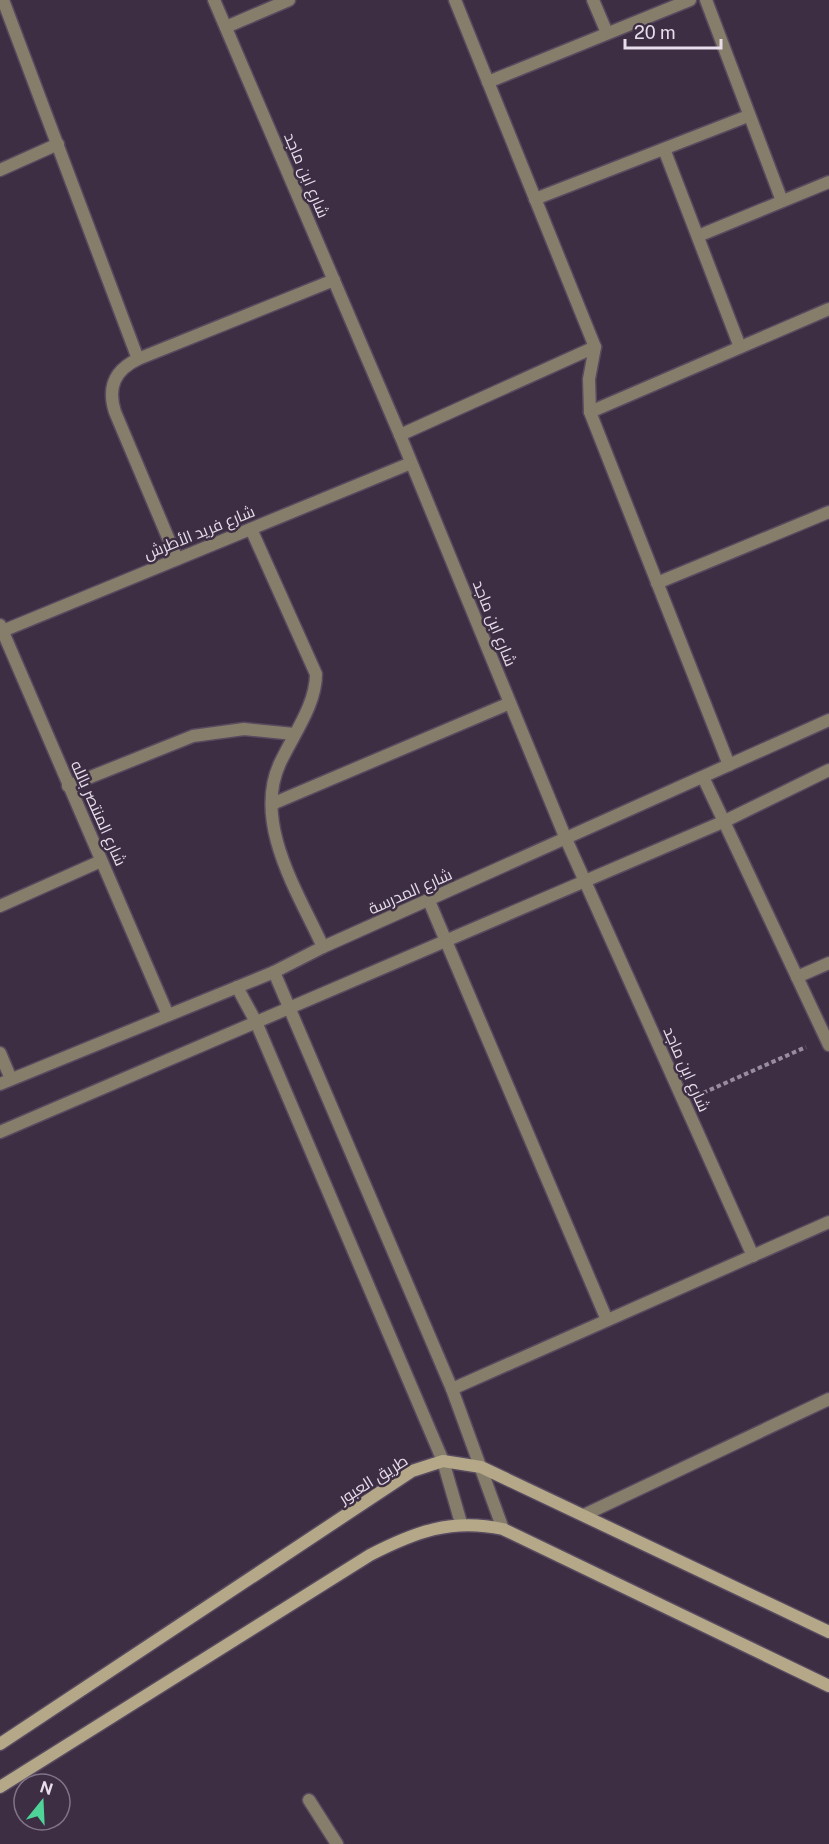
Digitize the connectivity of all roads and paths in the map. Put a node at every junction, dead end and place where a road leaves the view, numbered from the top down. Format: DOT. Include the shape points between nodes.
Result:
graph roads {
  1 [pos="3,0"];
  2 [pos="214,0"];
  3 [pos="289,0"];
  4 [pos="456,0"];
  5 [pos="593,0"];
  6 [pos="690,0"];
  7 [pos="706,0"];
  8 [pos="226,27"];
  9 [pos="607,33"];
  10 [pos="488,82"];
  11 [pos="748,116"];
  12 [pos="58,144"];
  13 [pos="664,149"];
  14 [pos="0,170"];
  15 [pos="829,182"];
  16 [pos="535,199"];
  17 [pos="782,201"];
  18 [pos="698,236"];
  19 [pos="334,280"];
  20 [pos="829,309"];
  21 [pos="595,347"];
  22 [pos="740,347"];
  23 [pos="138,359"];
  24 [pos="590,411"];
  25 [pos="400,435"];
  26 [pos="411,463"];
  27 [pos="829,512"];
  28 [pos="251,529"];
  29 [pos="177,559"];
  30 [pos="657,584"];
  31 [pos="1,629"];
  32 [pos="510,703"];
  33 [pos="829,720"];
  34 [pos="294,734"];
  35 [pos="729,765"];
  36 [pos="829,770"];
  37 [pos="703,777"];
  38 [pos="68,786"];
  39 [pos="272,804"];
  40 [pos="725,821"];
  41 [pos="566,839"];
  42 [pos="101,861"];
  43 [pos="585,881"];
  44 [pos="429,901"];
  45 [pos="0,906"];
  46 [pos="446,941"];
  47 [pos="322,947"];
  48 [pos="829,963"];
  49 [pos="273,972"];
  50 [pos="797,977"];
  51 [pos="237,987"];
  52 [pos="289,1008"];
  53 [pos="168,1015"];
  54 [pos="256,1022"];
  55 [pos="827,1042"];
  56 [pos="0,1053"];
  57 [pos="6,1082"];
  58 [pos="684,1101"];
  59 [pos="0,1132"];
  60 [pos="829,1222"];
  61 [pos="753,1256"];
  62 [pos="607,1320"];
  63 [pos="452,1389"];
  64 [pos="829,1400"];
  65 [pos="443,1461"];
  66 [pos="481,1467"];
  67 [pos="584,1515"];
  68 [pos="461,1523"];
  69 [pos="503,1529"];
  70 [pos="829,1632"];
  71 [pos="829,1686"];
  72 [pos="0,1744"];
  73 [pos="0,1787"];
  74 [pos="309,1800"];
  75 [pos="337,1844"];
  1 -- 12 [label="street"];
  2 -- 8 [label="street, شارع ابن ماجد"];
  3 -- 8 [label="street"];
  4 -- 10 [label="street"];
  5 -- 9 [label="street"];
  6 -- 9 [label="street"];
  7 -- 11 [label="street"];
  8 -- 19 [label="street, شارع ابن ماجد"];
  9 -- 10 [label="street"];
  10 -- 16 [label="street"];
  11 -- 13 [label="street"];
  11 -- 17 [label="street"];
  12 -- 14 [label="street"];
  12 -- 23 [label="street"];
  13 -- 16 [label="street"];
  13 -- 18 [label="street"];
  15 -- 17 [label="street"];
  16 -- 21 [label="street"];
  17 -- 18 [label="street"];
  18 -- 22 [label="street"];
  19 -- 23 [label="street"];
  19 -- 25 [label="street, شارع ابن ماجد"];
  20 -- 22 [label="street"];
  21 -- 24 [label="street" via="589,379"];
  21 -- 25 [label="street"];
  22 -- 24 [label="street"];
  23 -- 29 [label="street" via="117,374 111,399"];
  24 -- 30 [label="street"];
  25 -- 26 [label="street, شارع ابن ماجد"];
  26 -- 28 [label="street, شارع فريد الأطرش"];
  26 -- 32 [label="street, شارع ابن ماجد"];
  27 -- 30 [label="street"];
  28 -- 29 [label="street, شارع فريد الأطرش"];
  28 -- 34 [label="street" via="316,674 316,687"];
  29 -- 31 [label="street, شارع فريد الأطرش"];
  30 -- 35 [label="street"];
  31 -- 38 [label="street, شارع المنتصر بالله"];
  32 -- 39 [label="street"];
  32 -- 41 [label="street, شارع ابن ماجد"];
  33 -- 35 [label="street, شارع المدرسة"];
  34 -- 38 [label="street" via="244,729 193,736"];
  34 -- 39 [label="street" via="278,767"];
  35 -- 37 [label="street, شارع المدرسة"];
  36 -- 40 [label="street"];
  37 -- 40 [label="street"];
  37 -- 41 [label="street, شارع المدرسة"];
  38 -- 42 [label="street, شارع المنتصر بالله"];
  39 -- 47 [label="street" via="282,856"];
  40 -- 43 [label="street"];
  40 -- 50 [label="street"];
  41 -- 43 [label="street, شارع ابن ماجد"];
  41 -- 44 [label="street, شارع المدرسة"];
  42 -- 45 [label="street"];
  42 -- 53 [label="street, شارع المنتصر بالله"];
  43 -- 46 [label="street"];
  43 -- 58 [label="street, شارع ابن ماجد"];
  44 -- 46 [label="street"];
  44 -- 47 [label="street, شارع المدرسة"];
  46 -- 52 [label="street"];
  46 -- 62 [label="street"];
  47 -- 49 [label="street, شارع المدرسة"];
  48 -- 50 [label="street"];
  49 -- 51 [label="street, شارع المدرسة"];
  49 -- 52 [label="street"];
  50 -- 55 [label="street"];
  51 -- 53 [label="street, شارع المدرسة"];
  51 -- 54 [label="street"];
  52 -- 54 [label="street"];
  52 -- 63 [label="street"];
  53 -- 57 [label="street, شارع المدرسة"];
  54 -- 59 [label="street"];
  54 -- 65 [label="street"];
  55 -- 58 [label="path"];
  56 -- 57 [label="street"];
  58 -- 61 [label="street, شارع ابن ماجد"];
  60 -- 61 [label="street"];
  61 -- 62 [label="street"];
  62 -- 63 [label="street"];
  63 -- 66 [label="street"];
  64 -- 67 [label="street"];
  65 -- 66 [label="street, طريق العبور"];
  65 -- 68 [label="street"];
  65 -- 72 [label="street, طريق العبور" via="412,1471"];
  66 -- 67 [label="street, طريق العبور"];
  66 -- 69 [label="street"];
  67 -- 70 [label="street, طريق العبور"];
  68 -- 69 [label="street"];
  68 -- 73 [label="street" via="400,1539 370,1555"];
  69 -- 71 [label="street"];
  74 -- 75 [label="street"];
}
